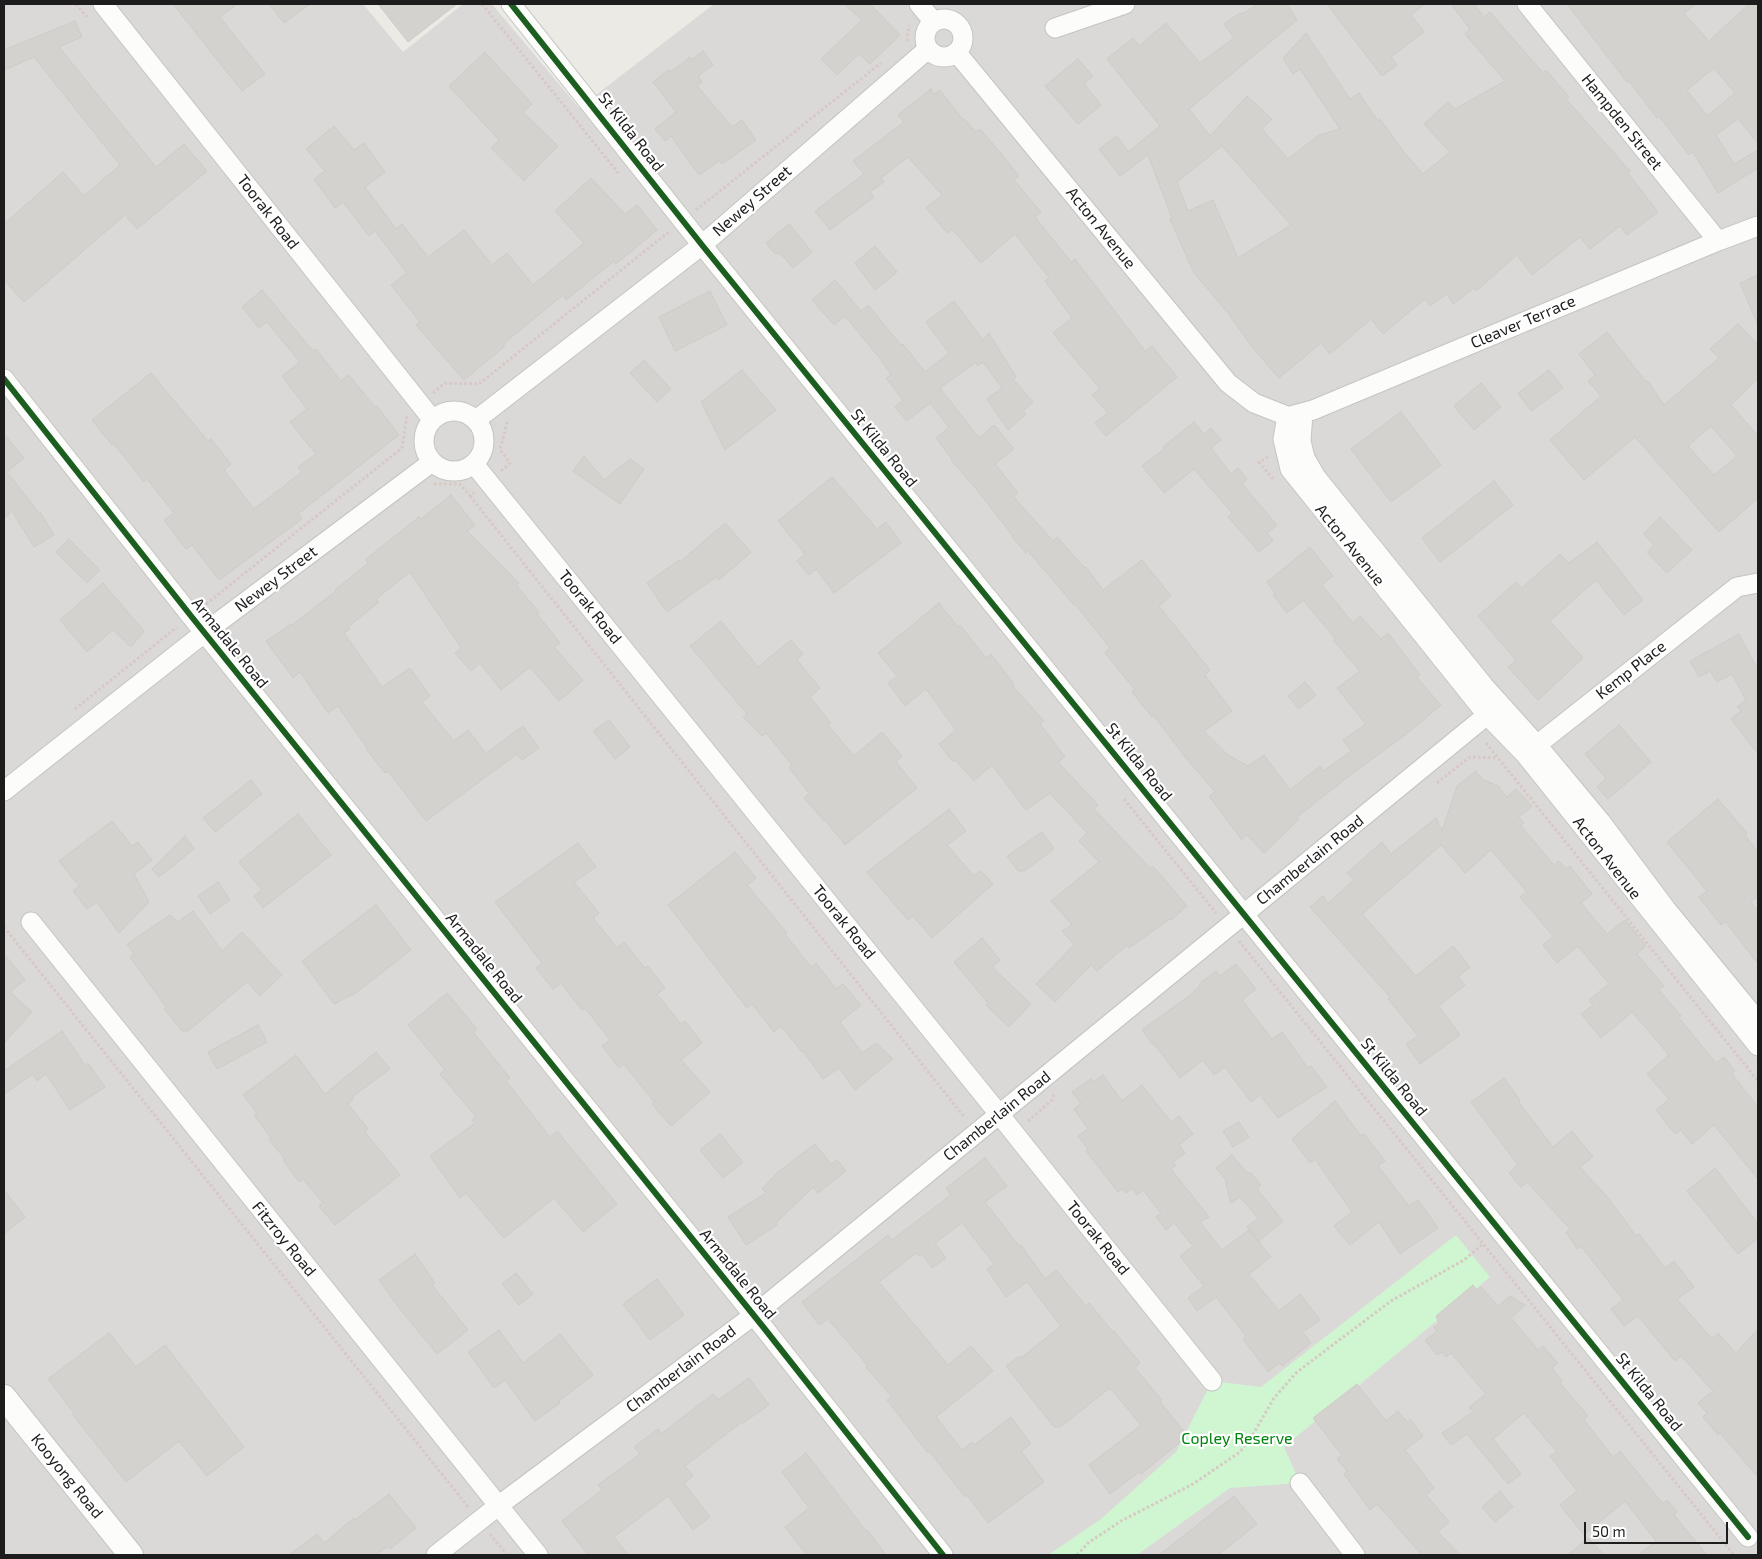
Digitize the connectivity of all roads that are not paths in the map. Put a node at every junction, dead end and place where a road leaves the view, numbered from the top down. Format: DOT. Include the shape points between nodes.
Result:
graph roads {
  1 [pos="103,4"];
  2 [pos="511,4"];
  3 [pos="919,4"];
  4 [pos="1125,4"];
  5 [pos="1527,4"];
  6 [pos="933,21"];
  7 [pos="1055,28"];
  8 [pos="928,49"];
  9 [pos="957,53"];
  10 [pos="1758,226"];
  11 [pos="1718,241"];
  12 [pos="702,245"];
  13 [pos="4,379"];
  14 [pos="1295,414"];
  15 [pos="432,419"];
  16 [pos="476,420"];
  17 [pos="432,462"];
  18 [pos="474,464"];
  19 [pos="1758,583"];
  20 [pos="204,633"];
  21 [pos="1487,715"];
  22 [pos="1531,750"];
  23 [pos="4,791"];
  24 [pos="1245,914"];
  25 [pos="31,922"];
  26 [pos="1758,1021"];
  27 [pos="1758,1046"];
  28 [pos="1000,1114"];
  29 [pos="754,1315"];
  30 [pos="1212,1381"];
  31 [pos="4,1397"];
  32 [pos="1300,1483"];
  33 [pos="498,1506"];
  34 [pos="1748,1537"];
  35 [pos="131,1555"];
  36 [pos="436,1555"];
  37 [pos="538,1555"];
  38 [pos="943,1555"];
  39 [pos="1355,1555"];
  1 -- 15 [label="street, Toorak Road"];
  2 -- 12 [label="street, St Kilda Road"];
  3 -- 6 [label="street"];
  4 -- 7 [label="street"];
  5 -- 11 [label="street, Hampden Street"];
  6 -- 8 [label="street" via="924,34"];
  6 -- 9 [label="street" via="945,18 957,23 963,38"];
  8 -- 9 [label="street" via="941,57"];
  8 -- 12 [label="street, Newey Street"];
  9 -- 14 [label="street, Acton Avenue" via="1228,383 1254,403"];
  10 -- 11 [label="street, Cleaver Terrace"];
  11 -- 14 [label="street, Cleaver Terrace" via="1312,410"];
  12 -- 16 [label="street, Newey Street"];
  12 -- 24 [label="street, St Kilda Road"];
  13 -- 20 [label="street, Armadale Road"];
  14 -- 21 [label="street, Acton Avenue" via="1282,439 1290,469"];
  14 -- 22 [label="street, Acton Avenue" via="1305,458 1316,477 1484,686"];
  15 -- 16 [label="street" via="442,413 460,411"];
  15 -- 17 [label="street" via="424,434 425,451"];
  16 -- 18 [label="street" via="483,432 483,450"];
  17 -- 18 [label="street" via="446,471 464,470"];
  17 -- 20 [label="street, Newey Street"];
  18 -- 28 [label="street, Toorak Road"];
  19 -- 22 [label="street, Kemp Place" via="1737,587"];
  20 -- 23 [label="street, Newey Street"];
  20 -- 29 [label="street, Armadale Road"];
  21 -- 22 [label="street, Acton Avenue"];
  21 -- 24 [label="street, Chamberlain Road"];
  22 -- 26 [label="street, Acton Avenue" via="1601,822 1666,909"];
  22 -- 27 [label="street, Acton Avenue" via="1681,952"];
  24 -- 28 [label="street, Chamberlain Road"];
  24 -- 34 [label="street, St Kilda Road"];
  25 -- 33 [label="street, Fitzroy Road"];
  28 -- 29 [label="street, Chamberlain Road"];
  28 -- 30 [label="street, Toorak Road"];
  29 -- 33 [label="street, Chamberlain Road"];
  29 -- 38 [label="street, Armadale Road"];
  31 -- 35 [label="street, Kooyong Road"];
  32 -- 39 [label="street"];
  33 -- 36 [label="street, Chamberlain Road"];
  33 -- 37 [label="street, Fitzroy Road"];
}
